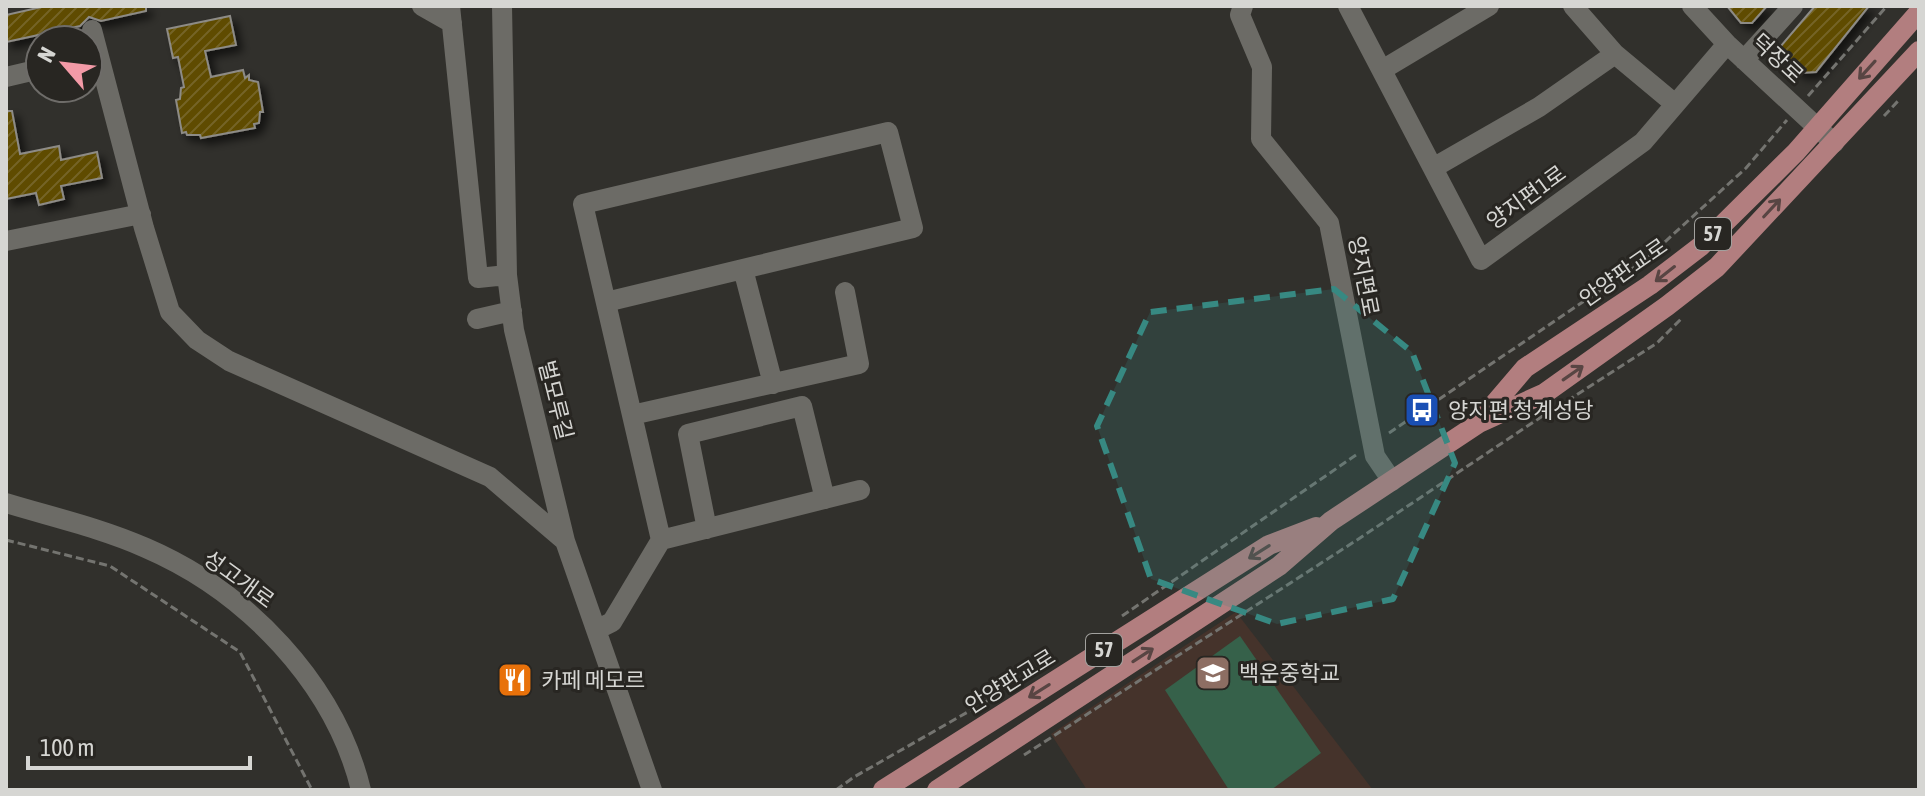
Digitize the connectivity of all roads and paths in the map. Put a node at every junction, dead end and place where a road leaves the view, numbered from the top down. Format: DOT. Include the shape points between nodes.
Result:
graph roads {
  1 [pos="422,6"];
  2 [pos="502,6"];
  3 [pos="1243,6"];
  4 [pos="1348,6"];
  5 [pos="1489,6"];
  6 [pos="1573,6"];
  7 [pos="1692,6"];
  8 [pos="1793,6"];
  9 [pos="1919,12"];
  10 [pos="451,14"];
  11 [pos="1727,44"];
  12 [pos="1919,51"];
  13 [pos="1615,54"];
  14 [pos="1744,60"];
  15 [pos="1382,70"];
  16 [pos="104,90"];
  17 [pos="1675,104"];
  18 [pos="1816,127"];
  19 [pos="1834,143"];
  20 [pos="1433,168"];
  21 [pos="141,214"];
  22 [pos="6,241"];
  23 [pos="743,269"];
  24 [pos="507,275"];
  25 [pos="845,292"];
  26 [pos="606,302"];
  27 [pos="512,311"];
  28 [pos="477,319"];
  29 [pos="773,384"];
  30 [pos="632,415"];
  31 [pos="1479,423"];
  32 [pos="1392,481"];
  33 [pos="860,490"];
  34 [pos="825,499"];
  35 [pos="6,503"];
  36 [pos="1331,521"];
  37 [pos="707,529"];
  38 [pos="6,540"];
  39 [pos="661,540"];
  40 [pos="565,541"];
  41 [pos="596,630"];
  42 [pos="312,790"];
  43 [pos="361,790"];
  44 [pos="652,790"];
  45 [pos="883,790"];
  46 [pos="937,790"];
  1 -- 10 [label="street"];
  2 -- 24 [label="street, 벌모루길"];
  3 -- 32 [label="street, 양지편로" via="1240,15 1262,67 1261,139 1329,223 1375,456"];
  4 -- 15 [label="street, 양지편1로"];
  5 -- 15 [label="street"];
  6 -- 13 [label="street"];
  7 -- 11 [label="street, 덕장로"];
  8 -- 14 [label="street"];
  9 -- 18 [label="main road, 안양판교로 / 57, one-way"];
  10 -- 24 [label="street" via="478,278"];
  11 -- 14 [label="street, 덕장로"];
  11 -- 17 [label="street, 양지편1로"];
  12 -- 19 [label="main road, 안양판교로 / 57"];
  13 -- 17 [label="street"];
  13 -- 20 [label="street" via="1539,107"];
  14 -- 18 [label="street, 덕장로"];
  15 -- 20 [label="street, 양지편1로"];
  16 -- 21 [label="street"];
  17 -- 20 [label="street, 양지편1로" via="1643,142 1481,260"];
  18 -- 19 [label="street, 덕장로"];
  18 -- 31 [label="main road, 안양판교로 / 57, one-way" via="1701,246 1525,368"];
  31 -- 19 [label="main road, 안양판교로 / 57, one-way" via="1545,393 1680,297 1717,267"];
  21 -- 22 [label="street"];
  21 -- 40 [label="street" via="170,312 197,340 229,361 490,477"];
  23 -- 26 [label="street"];
  23 -- 26 [label="street" via="913,228 888,132 583,204"];
  23 -- 29 [label="street"];
  24 -- 27 [label="street, 벌모루길"];
  25 -- 29 [label="street" via="859,364"];
  26 -- 30 [label="street"];
  27 -- 28 [label="street"];
  27 -- 40 [label="street, 벌모루길"];
  29 -- 30 [label="street"];
  30 -- 39 [label="street"];
  31 -- 32 [label="main road, 안양판교로 / 57"];
  32 -- 36 [label="main road, 안양판교로 / 57"];
  33 -- 34 [label="street"];
  34 -- 37 [label="street"];
  34 -- 37 [label="street" via="802,406 688,434"];
  35 -- 43 [label="street, 성고개로" via="146,548 213,585 261,621 322,696 354,762"];
  36 -- 45 [label="main road, 안양판교로 / 57, one-way" via="1269,545"];
  46 -- 36 [label="main road, 안양판교로 / 57, one-way" via="1279,566"];
  37 -- 39 [label="street"];
  38 -- 42 [label="path" via="110,566 240,652"];
  39 -- 41 [label="street" via="612,622"];
  40 -- 41 [label="street, 벌모루길"];
  41 -- 44 [label="street, 벌모루길"];
}
